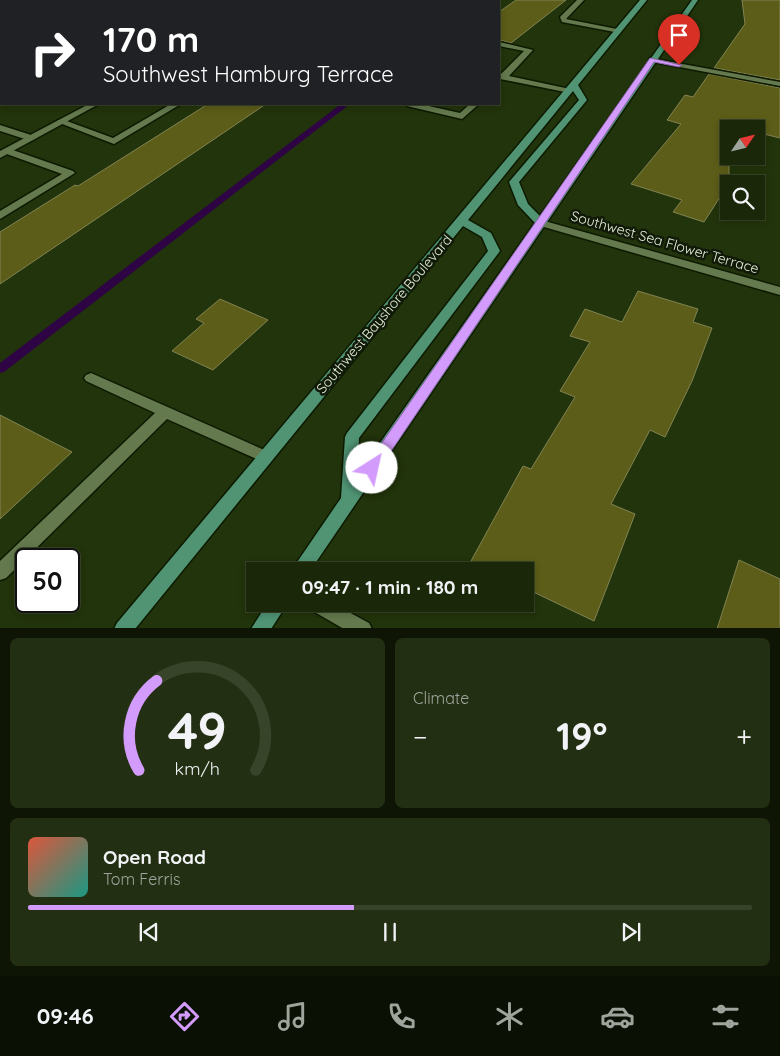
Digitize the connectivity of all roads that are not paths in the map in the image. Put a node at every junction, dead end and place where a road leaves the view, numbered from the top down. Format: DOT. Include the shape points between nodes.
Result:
graph roads {
  1 [pos="581,0"];
  2 [pos="644,0"];
  3 [pos="695,0"];
  4 [pos="617,31"];
  5 [pos="500,44"];
  6 [pos="652,60"];
  7 [pos="501,79"];
  8 [pos="780,84"];
  9 [pos="570,87"];
  10 [pos="93,105"];
  11 [pos="175,105"];
  12 [pos="414,105"];
  13 [pos="474,105"];
  14 [pos="61,122"];
  15 [pos="0,128"];
  16 [pos="31,138"];
  17 [pos="4,153"];
  18 [pos="0,216"];
  19 [pos="461,220"];
  20 [pos="541,223"];
  21 [pos="780,291"];
  22 [pos="91,378"];
  23 [pos="165,412"];
  24 [pos="266,456"];
  25 [pos="350,501"];
  26 [pos="306,562"];
  27 [pos="0,572"];
  28 [pos="272,612"];
  29 [pos="332,612"];
  30 [pos="123,628"];
  31 [pos="260,628"];
  32 [pos="363,628"];
  1 -- 4 [label="street" via="562,18 564,21"];
  2 -- 4 [label="main road, Southwest Bayshore Boulevard"];
  3 -- 6 [label="main road"];
  4 -- 9 [label="main road, Southwest Bayshore Boulevard"];
  5 -- 7 [label="street" via="529,50"];
  6 -- 8 [label="street"];
  6 -- 20 [label="main road"];
  7 -- 9 [label="street"];
  9 -- 19 [label="main road, Southwest Bayshore Boulevard"];
  9 -- 20 [label="main road" via="583,100 514,182 523,205"];
  10 -- 14 [label="street"];
  11 -- 14 [label="street" via="114,140"];
  12 -- 13 [label="street" via="462,116"];
  14 -- 16 [label="street"];
  15 -- 16 [label="street"];
  16 -- 17 [label="street"];
  17 -- 18 [label="street" via="70,173"];
  19 -- 24 [label="main road, Southwest Bayshore Boulevard"];
  19 -- 25 [label="main road" via="487,235 494,251 352,437"];
  20 -- 21 [label="street, Southwest Sea Flower Terrace"];
  20 -- 25 [label="main road"];
  22 -- 23 [label="street"];
  23 -- 24 [label="street"];
  23 -- 27 [label="street"];
  24 -- 30 [label="main road, Southwest Bayshore Boulevard"];
  25 -- 26 [label="main road"];
  28 -- 31 [label="main road"];
  29 -- 32 [label="street"];
}
